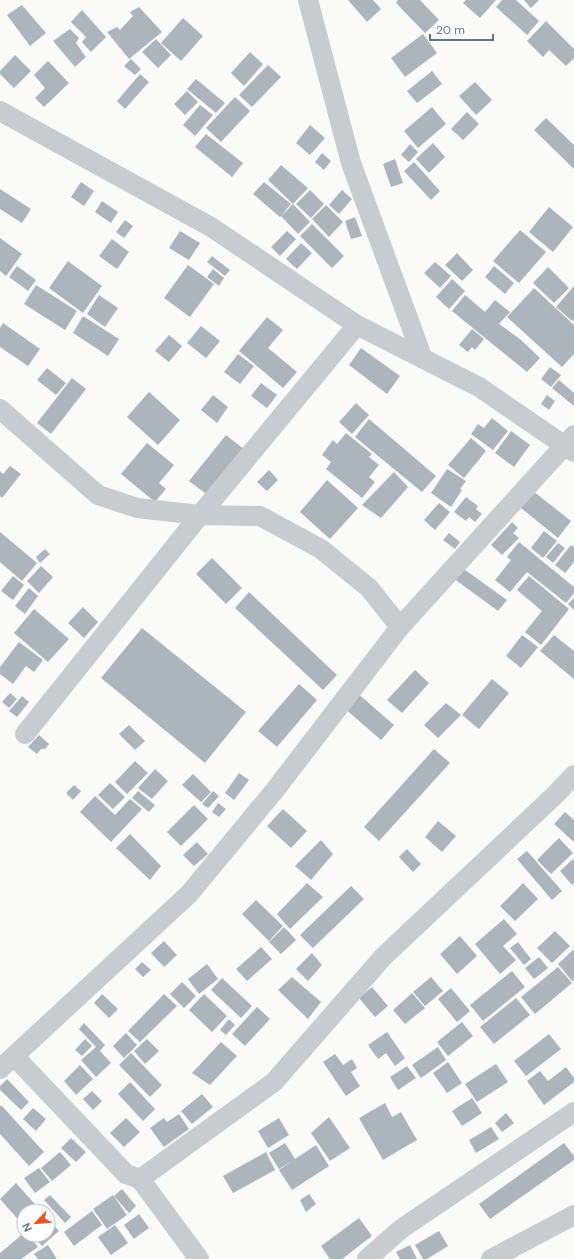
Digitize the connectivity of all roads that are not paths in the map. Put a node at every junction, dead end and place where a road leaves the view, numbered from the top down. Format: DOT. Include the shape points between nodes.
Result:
graph roads {
  1 [pos="308,0"];
  2 [pos="0,111"];
  3 [pos="357,325"];
  4 [pos="423,359"];
  5 [pos="0,409"];
  6 [pos="571,444"];
  7 [pos="200,514"];
  8 [pos="400,627"];
  9 [pos="25,734"];
  10 [pos="574,774"];
  11 [pos="7,1063"];
  12 [pos="574,1112"];
  13 [pos="140,1179"];
  14 [pos="574,1215"];
  15 [pos="199,1259"];
  16 [pos="367,1259"];
  17 [pos="491,1259"];
  1 -- 4 [label="street" via="351,162"];
  2 -- 3 [label="street" via="211,227"];
  3 -- 4 [label="street"];
  3 -- 7 [label="street"];
  4 -- 6 [label="street" via="479,387"];
  5 -- 7 [label="street" via="98,495 137,508"];
  6 -- 8 [label="street"];
  7 -- 8 [label="street" via="260,516 321,549 369,588"];
  7 -- 9 [label="street"];
  8 -- 11 [label="street" via="275,790 189,894"];
  10 -- 13 [label="street" via="554,796 383,957 274,1082"];
  11 -- 13 [label="street" via="126,1174"];
  12 -- 16 [label="street" via="401,1229"];
  13 -- 15 [label="street"];
  14 -- 17 [label="street"];
}
